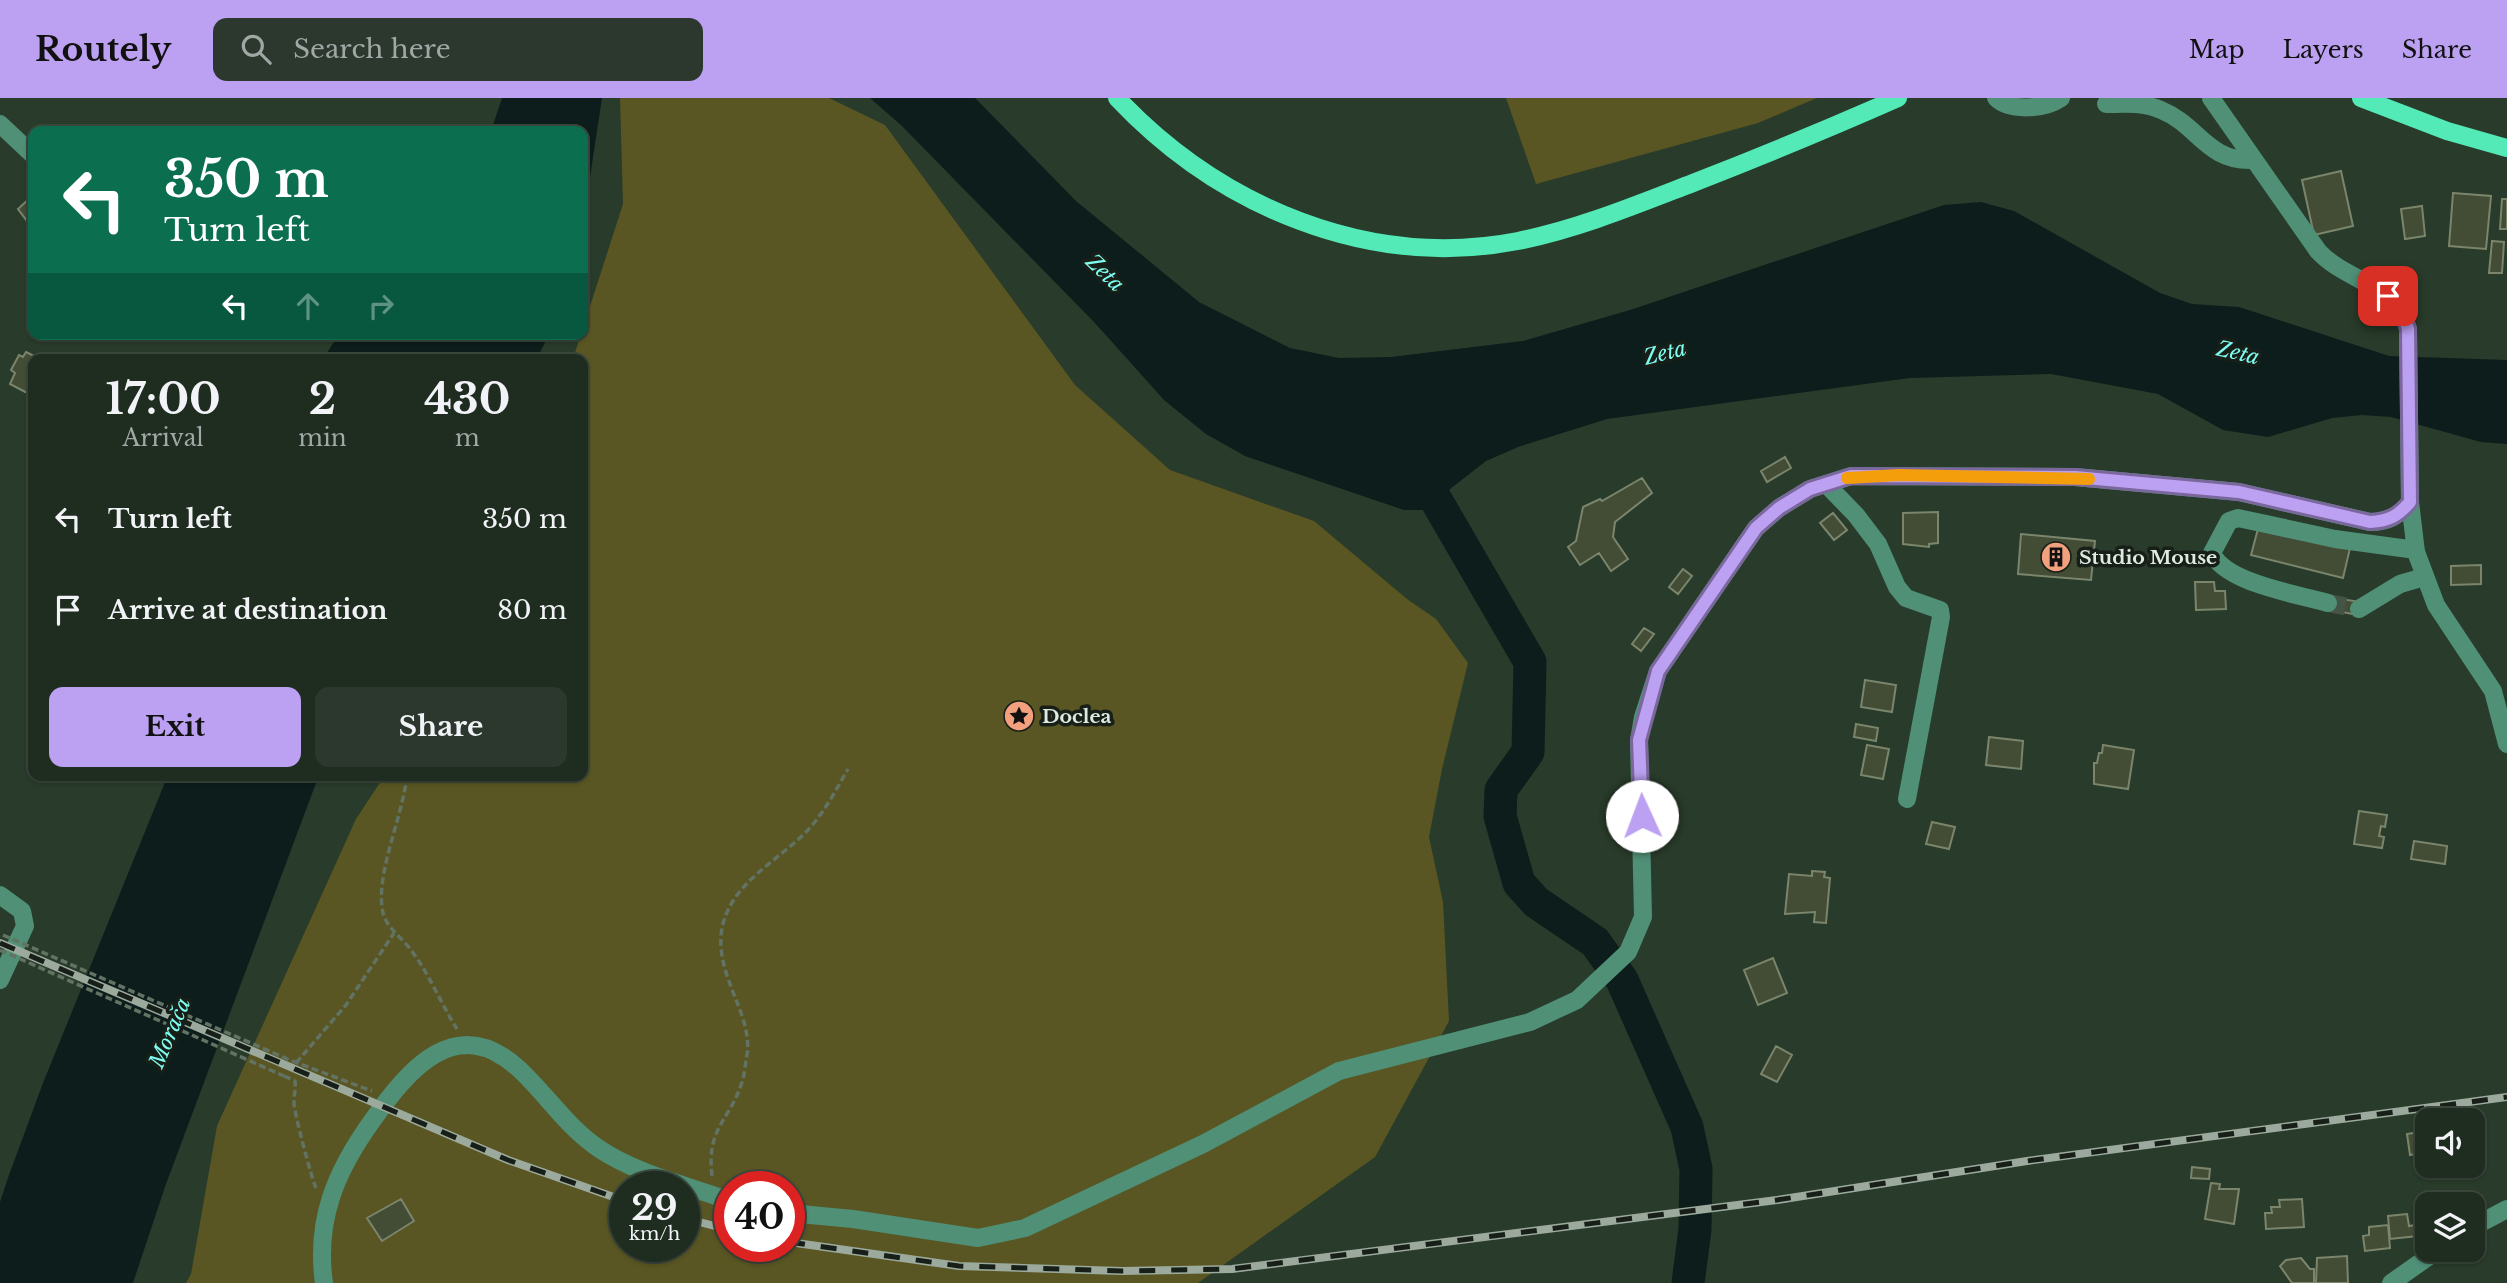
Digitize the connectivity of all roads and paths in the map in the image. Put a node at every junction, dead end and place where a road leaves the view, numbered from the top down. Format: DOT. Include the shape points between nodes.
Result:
graph roads {
  1 [pos="1117,98"];
  2 [pos="1898,98"];
  3 [pos="1996,98"];
  4 [pos="2061,98"];
  5 [pos="2211,98"];
  6 [pos="2361,98"];
  7 [pos="2018,102"];
  8 [pos="2106,104"];
  9 [pos="0,124"];
  10 [pos="2507,148"];
  11 [pos="28,150"];
  12 [pos="2252,160"];
  13 [pos="1826,484"];
  14 [pos="2410,502"];
  15 [pos="2416,550"];
  16 [pos="2424,577"];
  17 [pos="2328,603"];
  18 [pos="2359,608"];
  19 [pos="2507,744"];
  20 [pos="848,769"];
  21 [pos="406,781"];
  22 [pos="1908,799"];
  23 [pos="0,895"];
  24 [pos="394,933"];
  25 [pos="3,935"];
  26 [pos="0,950"];
  27 [pos="0,981"];
  28 [pos="468,1045"];
  29 [pos="294,1062"];
  30 [pos="390,1096"];
  31 [pos="714,1171"];
  32 [pos="714,1195"];
  33 [pos="329,1197"];
  34 [pos="2507,1209"];
  35 [pos="805,1214"];
  36 [pos="2485,1221"];
  37 [pos="2421,1262"];
  38 [pos="324,1283"];
  39 [pos="2391,1283"];
  1 -- 2 [label="main road" via="1178,154 1268,208 1352,238 1437,248 1503,243 1583,223 1777,150"];
  3 -- 7 [label="street" via="2004,105"];
  4 -- 7 [label="street" via="2043,107"];
  5 -- 12 [label="street"];
  6 -- 10 [label="main road"];
  8 -- 12 [label="street" via="2140,103 2163,110 2217,153 2234,160"];
  9 -- 11 [label="street"];
  12 -- 14 [label="street" via="2323,257 2388,296 2402,311 2408,329"];
  13 -- 14 [label="street" via="1851,476 2075,477 2239,492 2370,522 2386,522"];
  13 -- 22 [label="street" via="1878,544 1906,598 1940,610"];
  13 -- 35 [label="street" via="1779,508 1756,528 1658,671 1639,740 1645,892 1638,935 1628,952 1594,985 1557,1012 1530,1023 1339,1071 1203,1144 1005,1234 978,1238"];
  14 -- 15 [label="street"];
  15 -- 16 [label="street"];
  15 -- 17 [label="street" via="2238,519 2229,522 2212,553 2220,567 2240,578"];
  16 -- 18 [label="street" via="2400,584"];
  16 -- 19 [label="street" via="2435,605 2493,691"];
  20 -- 31 [label="path" via="808,830 751,878 732,902 721,935 724,976 744,1025 747,1050 742,1082 713,1137 710,1158"];
  21 -- 24 [label="path" via="382,886 385,920"];
  23 -- 27 [label="street" via="22,911 25,926"];
  24 -- 28 [label="path" via="411,949"];
  24 -- 29 [label="path" via="346,1005"];
  25 -- 29 [label="path, bridge"];
  26 -- 33 [label="path, bridge" via="295,1081 293,1104 309,1174 316,1188"];
  28 -- 30 [label="street" via="428,1057"];
  28 -- 32 [label="street" via="518,1068 580,1135 598,1148 622,1162"];
  29 -- 30 [label="path"];
  30 -- 33 [label="street" via="356,1142"];
  33 -- 38 [label="street" via="321,1248"];
  34 -- 36 [label="street"];
  37 -- 39 [label="street"];
}
